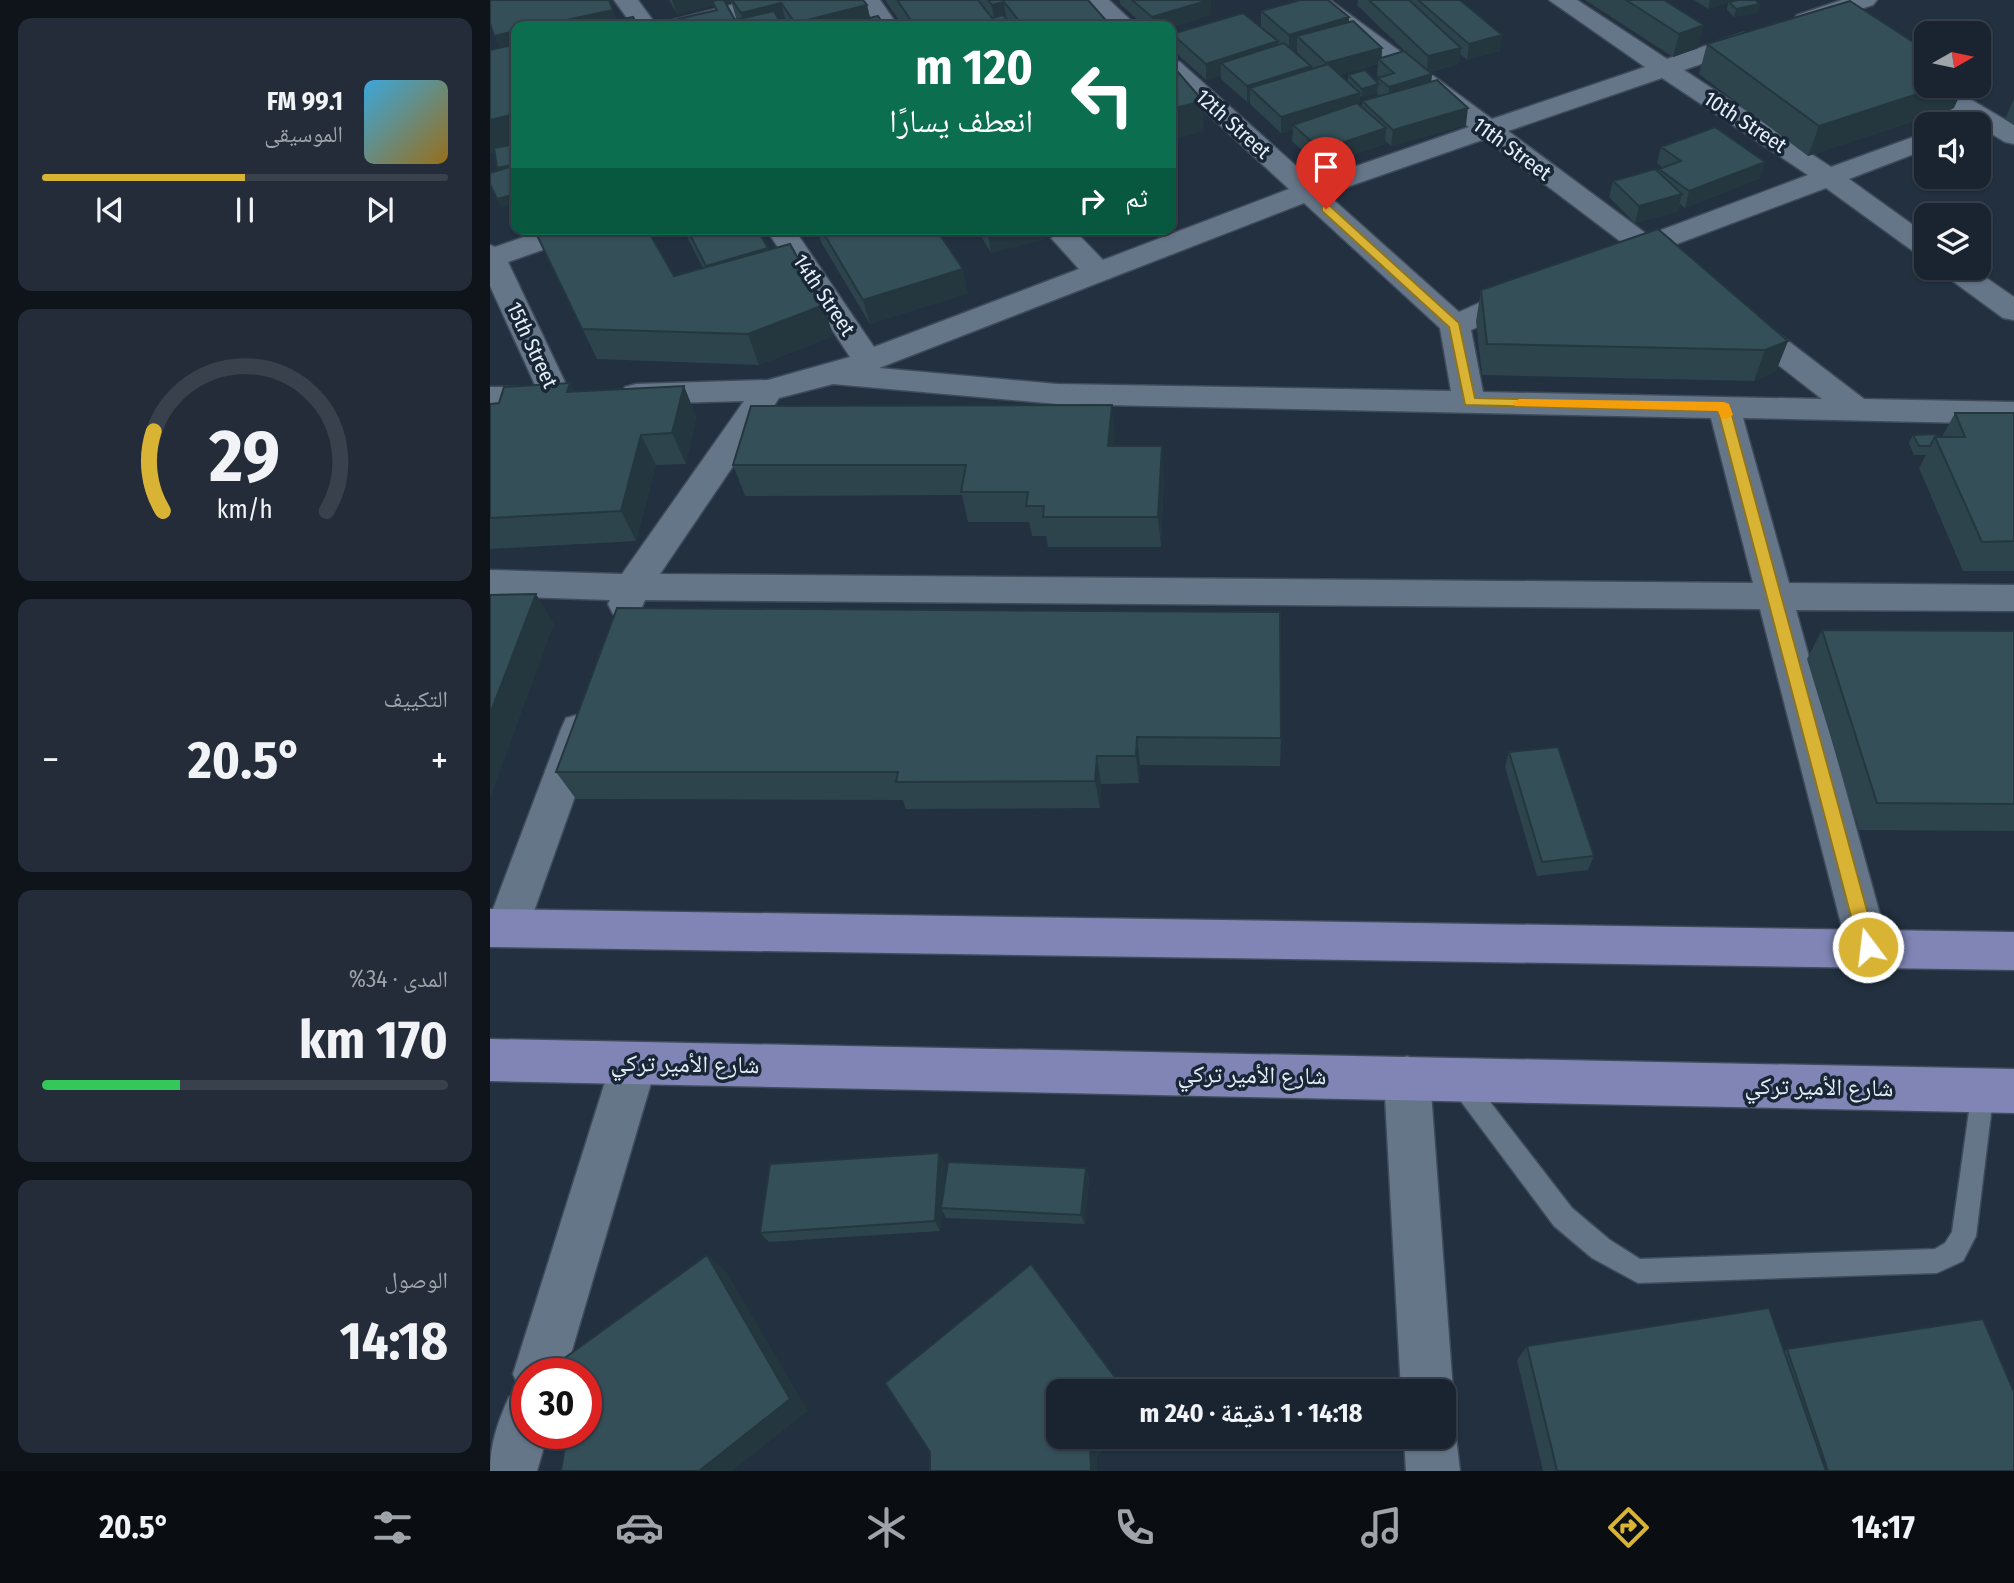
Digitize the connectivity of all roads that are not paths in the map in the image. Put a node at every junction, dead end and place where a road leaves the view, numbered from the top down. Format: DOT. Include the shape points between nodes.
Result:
graph roads {
  1 [pos="626,0"];
  2 [pos="778,0"];
  3 [pos="868,0"];
  4 [pos="1095,0"];
  5 [pos="1561,0"];
  6 [pos="1790,0"];
  7 [pos="1865,0"];
  8 [pos="1315,4"];
  9 [pos="641,21"];
  10 [pos="697,21"];
  11 [pos="883,21"];
  12 [pos="1119,21"];
  13 [pos="1828,23"];
  14 [pos="1176,55"];
  15 [pos="1663,68"];
  16 [pos="1905,70"];
  17 [pos="1914,76"];
  18 [pos="1945,98"];
  19 [pos="2014,106"];
  20 [pos="1963,112"];
  21 [pos="1991,115"];
  22 [pos="1991,127"];
  23 [pos="1488,132"];
  24 [pos="2014,136"];
  25 [pos="1914,145"];
  26 [pos="1830,178"];
  27 [pos="1307,192"];
  28 [pos="557,235"];
  29 [pos="783,235"];
  30 [pos="1063,235"];
  31 [pos="1914,239"];
  32 [pos="1645,246"];
  33 [pos="490,257"];
  34 [pos="1594,267"];
  35 [pos="1098,272"];
  36 [pos="1975,280"];
  37 [pos="1556,283"];
  38 [pos="2006,297"];
  39 [pos="1455,325"];
  40 [pos="868,361"];
  41 [pos="833,374"];
  42 [pos="768,390"];
  43 [pos="583,396"];
  44 [pos="490,398"];
  45 [pos="1469,402"];
  46 [pos="1724,407"];
  47 [pos="1856,410"];
  48 [pos="2014,412"];
  49 [pos="490,583"];
  50 [pos="632,587"];
  51 [pos="1774,595"];
  52 [pos="2014,598"];
  53 [pos="613,639"];
  54 [pos="594,692"];
  55 [pos="499,928"];
  56 [pos="1868,947"];
  57 [pos="2014,951"];
  58 [pos="490,1059"];
  59 [pos="634,1063"];
  60 [pos="1406,1078"];
  61 [pos="1459,1080"];
  62 [pos="1999,1090"];
  63 [pos="544,1358"];
  64 [pos="1426,1379"];
  65 [pos="517,1449"];
  66 [pos="1431,1449"];
  67 [pos="510,1471"];
  68 [pos="1433,1471"];
  1 -- 9 [label="street"];
  2 -- 10 [label="street"];
  3 -- 11 [label="street"];
  4 -- 12 [label="street"];
  5 -- 15 [label="street, 10th Street"];
  6 -- 13 [label="street"];
  7 -- 13 [label="street"];
  8 -- 23 [label="street, 11th Street"];
  13 -- 15 [label="street"];
  14 -- 27 [label="street, 12th Street"];
  15 -- 23 [label="street"];
  15 -- 26 [label="street, 10th Street"];
  16 -- 17 [label="street"];
  18 -- 20 [label="street"];
  19 -- 21 [label="street"];
  22 -- 24 [label="street"];
  23 -- 27 [label="street"];
  23 -- 32 [label="street, 11th Street"];
  25 -- 26 [label="street"];
  26 -- 31 [label="street, 10th Street"];
  26 -- 32 [label="street"];
  27 -- 35 [label="street"];
  27 -- 39 [label="street, 12th Street"];
  28 -- 33 [label="street"];
  29 -- 40 [label="street, 14th Street"];
  30 -- 35 [label="street"];
  32 -- 34 [label="street"];
  32 -- 47 [label="street, 11th Street"];
  33 -- 43 [label="street, 15th Street"];
  35 -- 40 [label="street"];
  36 -- 38 [label="street"];
  37 -- 39 [label="street"];
  39 -- 45 [label="street"];
  40 -- 41 [label="street"];
  41 -- 42 [label="street"];
  41 -- 45 [label="street" via="1057,394"];
  42 -- 43 [label="street"];
  42 -- 50 [label="street"];
  43 -- 44 [label="street"];
  45 -- 46 [label="street"];
  46 -- 47 [label="street"];
  46 -- 51 [label="street"];
  47 -- 48 [label="street"];
  49 -- 50 [label="street"];
  50 -- 51 [label="street"];
  50 -- 53 [label="street"];
  51 -- 52 [label="street"];
  51 -- 56 [label="street"];
  54 -- 55 [label="street"];
  55 -- 56 [label="main road"];
  56 -- 57 [label="main road"];
  58 -- 59 [label="main road, شارع الأمير تركي"];
  59 -- 60 [label="main road, شارع الأمير تركي"];
  59 -- 63 [label="street"];
  60 -- 61 [label="main road, شارع الأمير تركي"];
  60 -- 64 [label="street"];
  61 -- 62 [label="main road, شارع الأمير تركي"];
  61 -- 62 [label="lane" via="1563,1217 1601,1249 1638,1271 1937,1261 1954,1252 1964,1236"];
  65 -- 67 [label="street"];
  66 -- 68 [label="street"];
}
